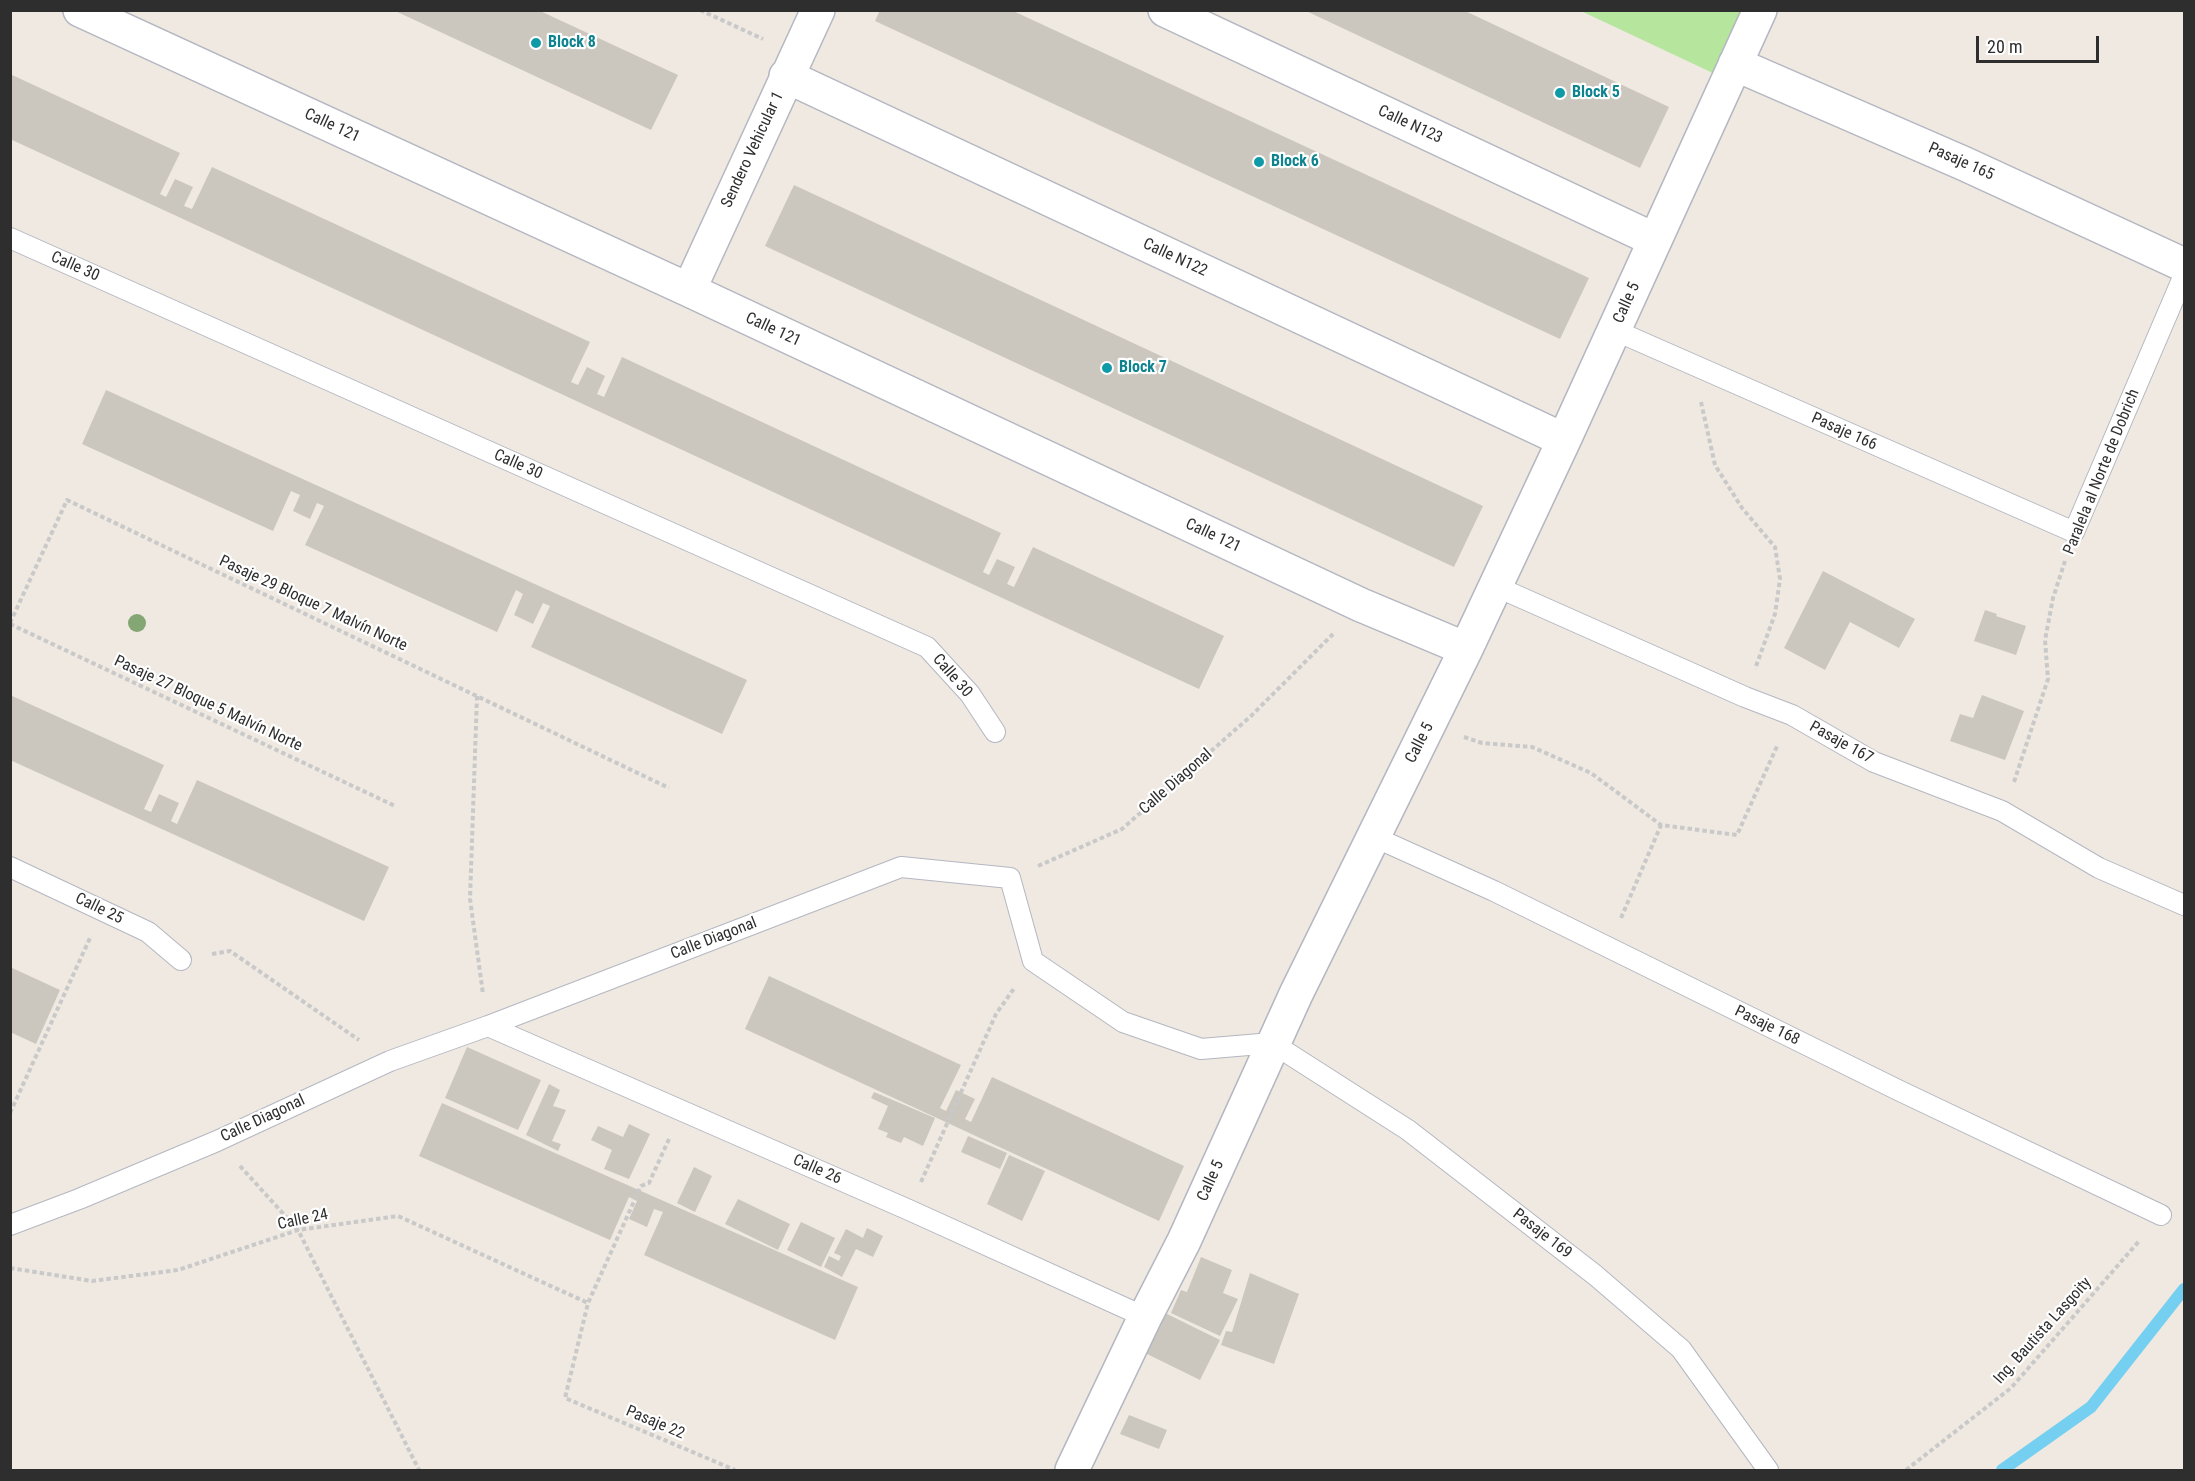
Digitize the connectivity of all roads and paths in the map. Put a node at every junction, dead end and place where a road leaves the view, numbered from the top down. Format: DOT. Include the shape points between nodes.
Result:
graph roads {
  1 [pos="80,10"];
  2 [pos="700,10"];
  3 [pos="818,10"];
  4 [pos="1165,10"];
  5 [pos="1760,10"];
  6 [pos="1735,64"];
  7 [pos="791,65"];
  8 [pos="10,238"];
  9 [pos="1654,240"];
  10 [pos="2184,265"];
  11 [pos="2184,275"];
  12 [pos="688,290"];
  13 [pos="1614,330"];
  14 [pos="1698,368"];
  15 [pos="1564,440"];
  16 [pos="2074,532"];
  17 [pos="1495,586"];
  18 [pos="1361,605"];
  19 [pos="10,623"];
  20 [pos="1466,649"];
  21 [pos="477,696"];
  22 [pos="1745,697"];
  23 [pos="1792,715"];
  24 [pos="1429,724"];
  25 [pos="995,732"];
  26 [pos="669,788"];
  27 [pos="395,806"];
  28 [pos="2002,811"];
  29 [pos="1661,825"];
  30 [pos="1372,836"];
  31 [pos="10,867"];
  32 [pos="1010,878"];
  33 [pos="2184,904"];
  34 [pos="103,910"];
  35 [pos="1608,949"];
  36 [pos="181,960"];
  37 [pos="1033,961"];
  38 [pos="488,1026"];
  39 [pos="1272,1043"];
  40 [pos="390,1061"];
  41 [pos="10,1098"];
  42 [pos="16,1100"];
  43 [pos="682,1111"];
  44 [pos="10,1113"];
  45 [pos="217,1141"];
  46 [pos="909,1210"];
  47 [pos="2161,1215"];
  48 [pos="10,1225"];
  49 [pos="298,1230"];
  50 [pos="10,1268"];
  51 [pos="588,1303"];
  52 [pos="1145,1317"];
  53 [pos="419,1470"];
  54 [pos="735,1470"];
  55 [pos="1072,1470"];
  56 [pos="1768,1470"];
  57 [pos="1906,1470"];
  1 -- 12 [label="street, Calle 121"];
  2 -- 7 [label="path"];
  3 -- 7 [label="street, Sendero Vehicular 1"];
  4 -- 9 [label="street, Calle N123"];
  5 -- 6 [label="street, Calle 5"];
  6 -- 9 [label="street, Calle 5"];
  6 -- 10 [label="street, Pasaje 165"];
  7 -- 12 [label="street, Sendero Vehicular 1"];
  7 -- 15 [label="street, Calle N122"];
  8 -- 25 [label="lane, Calle 30" via="927,647 970,694"];
  9 -- 13 [label="street, Calle 5"];
  11 -- 16 [label="lane, Paralela al Norte de Dobrich"];
  12 -- 18 [label="street, Calle 121"];
  13 -- 14 [label="lane, Pasaje 166"];
  13 -- 15 [label="street, Calle 5"];
  14 -- 16 [label="lane, Pasaje 166"];
  14 -- 22 [label="path" via="1702,412 1716,465 1742,508 1774,547 1780,579 1775,614"];
  15 -- 17 [label="street, Calle 5"];
  16 -- 28 [label="path, Paralela al Norte de Dobrich" via="2053,598 2045,640 2048,679"];
  17 -- 20 [label="street, Calle 5"];
  17 -- 22 [label="lane, Pasaje 167"];
  18 -- 20 [label="street, Calle 121"];
  18 -- 32 [label="path, Calle Diagonal" via="1251,716 1122,830"];
  19 -- 21 [label="path, Pasaje 29 Bloque 7 Malvín Norte" via="67,500"];
  19 -- 27 [label="path, Pasaje 27 Bloque 5 Malvín Norte"];
  20 -- 24 [label="street, Calle 5"];
  21 -- 26 [label="path, Pasaje 29 Bloque 7 Malvín Norte"];
  21 -- 38 [label="path" via="470,899"];
  22 -- 23 [label="lane, Pasaje 167"];
  23 -- 28 [label="lane, Pasaje 167" via="1874,762"];
  23 -- 29 [label="path" via="1737,835"];
  24 -- 29 [label="path" via="1482,743 1532,747 1591,772"];
  24 -- 30 [label="street, Calle 5"];
  28 -- 33 [label="lane, Pasaje 167" via="2099,868"];
  29 -- 35 [label="path"];
  30 -- 35 [label="lane, Pasaje 168" via="1494,891"];
  30 -- 39 [label="street, Calle 5"];
  31 -- 34 [label="lane, Calle 25"];
  32 -- 37 [label="lane"];
  32 -- 38 [label="lane, Calle Diagonal" via="901,867"];
  34 -- 36 [label="lane, Calle 25" via="148,932"];
  34 -- 42 [label="path"];
  35 -- 47 [label="lane, Pasaje 168"];
  36 -- 40 [label="path" via="230,951"];
  37 -- 39 [label="lane" via="1123,1022 1201,1049"];
  37 -- 46 [label="path" via="996,1014"];
  38 -- 40 [label="lane, Calle Diagonal"];
  38 -- 43 [label="lane, Calle 26"];
  39 -- 52 [label="street, Calle 5" via="1184,1241"];
  39 -- 56 [label="lane, Pasaje 169" via="1408,1130 1595,1275 1681,1349"];
  40 -- 45 [label="lane, Calle Diagonal"];
  41 -- 42 [label="path"];
  42 -- 44 [label="path"];
  43 -- 46 [label="lane, Calle 26"];
  43 -- 51 [label="path" via="649,1183 640,1186"];
  45 -- 48 [label="lane, Calle Diagonal"];
  45 -- 49 [label="path"];
  46 -- 52 [label="lane, Calle 26"];
  47 -- 57 [label="path, Ing. Bautista Lasgoity" via="2012,1388"];
  49 -- 50 [label="path, Calle 24" via="178,1270 92,1281"];
  49 -- 51 [label="path, Calle 24" via="398,1216"];
  49 -- 53 [label="path"];
  51 -- 54 [label="path, Pasaje 22" via="565,1398"];
  52 -- 55 [label="street, Calle 5"];
}
